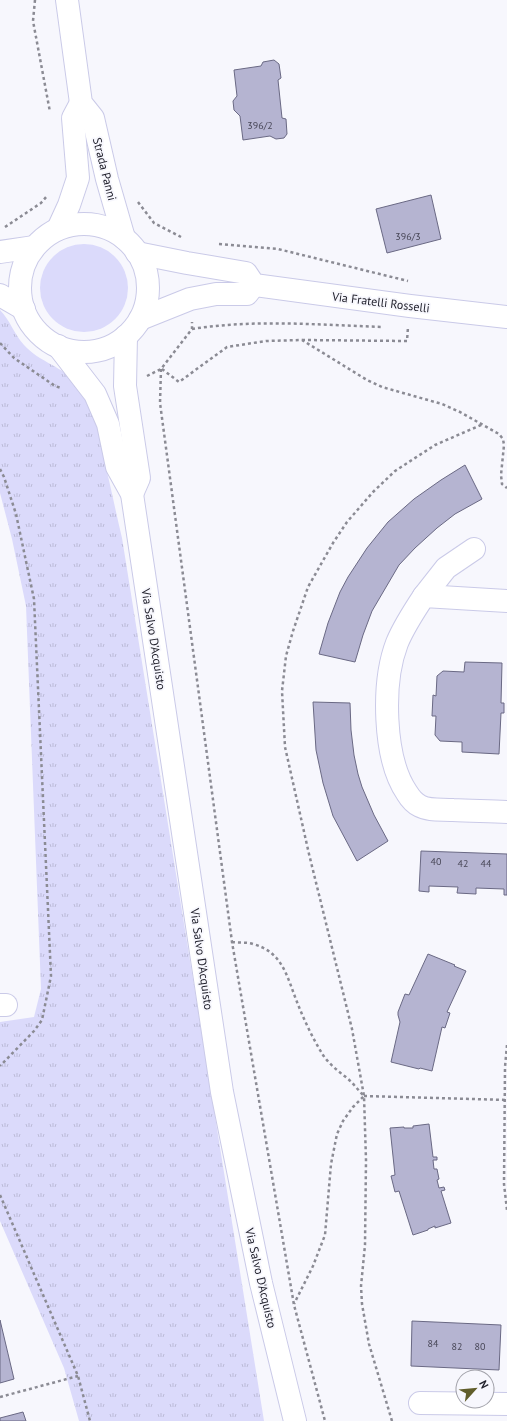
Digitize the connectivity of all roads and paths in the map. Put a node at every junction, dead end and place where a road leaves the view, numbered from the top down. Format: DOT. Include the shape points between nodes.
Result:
graph roads {
  1 [pos="67,0"];
  2 [pos="81,103"];
  3 [pos="51,191"];
  4 [pos="58,229"];
  5 [pos="0,231"];
  6 [pos="217,243"];
  7 [pos="131,245"];
  8 [pos="34,247"];
  9 [pos="0,252"];
  10 [pos="254,285"];
  11 [pos="0,295"];
  12 [pos="410,306"];
  13 [pos="24,309"];
  14 [pos="507,317"];
  15 [pos="140,319"];
  16 [pos="384,327"];
  17 [pos="126,336"];
  18 [pos="302,340"];
  19 [pos="58,346"];
  20 [pos="161,369"];
  21 [pos="481,425"];
  22 [pos="0,469"];
  23 [pos="507,488"];
  24 [pos="132,494"];
  25 [pos="474,549"];
  26 [pos="424,596"];
  27 [pos="507,601"];
  28 [pos="507,812"];
  29 [pos="232,942"];
  30 [pos="507,1045"];
  31 [pos="0,1066"];
  32 [pos="364,1096"];
  33 [pos="506,1100"];
  34 [pos="0,1195"];
  35 [pos="507,1210"];
  36 [pos="294,1304"];
  37 [pos="78,1376"];
  38 [pos="0,1397"];
  39 [pos="420,1402"];
  40 [pos="507,1404"];
  41 [pos="90,1421"];
  42 [pos="295,1421"];
  43 [pos="325,1421"];
  44 [pos="392,1421"];
  1 -- 2 [label="street, Strada Panni"];
  2 -- 4 [label="street, Strada Panni" via="73,118 78,178"];
  2 -- 7 [label="street, Strada Panni" via="93,118 107,179"];
  3 -- 5 [label="path" via="41,203"];
  4 -- 7 [label="street" via="81,224 103,227"];
  4 -- 8 [label="street"];
  6 -- 12 [label="path" via="278,249 413,282"];
  7 -- 10 [label="street" via="187,263 246,273"];
  7 -- 15 [label="street" via="144,265 147,278 146,306"];
  8 -- 9 [label="street"];
  8 -- 13 [label="street" via="24,266 21,280"];
  10 -- 12 [label="street, Via Fratelli Rosselli"];
  10 -- 15 [label="street" via="247,294 216,294 190,299"];
  11 -- 13 [label="street"];
  12 -- 14 [label="street, Via Fratelli Rosselli"];
  12 -- 18 [label="path" via="407,341"];
  13 -- 19 [label="street" via="31,325 43,337"];
  15 -- 17 [label="street"];
  16 -- 20 [label="path" via="267,324 192,329"];
  17 -- 19 [label="street" via="111,346 94,352 75,352"];
  17 -- 24 [label="street, Via Salvo D'Acquisto" via="125,386 139,478"];
  18 -- 20 [label="path" via="266,341 227,347 179,382"];
  18 -- 21 [label="path" via="367,380 382,387 442,404"];
  19 -- 24 [label="street, Via Salvo D'Acquisto" via="95,394 108,424 118,467"];
  20 -- 29 [label="path" via="160,403"];
  21 -- 23 [label="path" via="499,434 503,439 500,475 502,484"];
  21 -- 32 [label="path" via="435,445 395,471 347,522 308,587 286,656 282,691 286,747 352,1029"];
  22 -- 31 [label="path" via="16,514 34,599 51,976 42,1020"];
  24 -- 42 [label="street, Via Salvo D'Acquisto" via="222,1092 261,1283"];
  25 -- 26 [label="street" via="446,568"];
  26 -- 27 [label="street"];
  26 -- 28 [label="street" via="408,620 397,644 390,675 387,704 389,745 393,765 402,786 419,806 432,809"];
  29 -- 32 [label="path" via="252,944 275,956 282,965 297,1004 324,1056"];
  29 -- 36 [label="path"];
  30 -- 33 [label="path"];
  32 -- 33 [label="path"];
  32 -- 36 [label="path" via="343,1121 337,1134 331,1164 325,1235"];
  32 -- 44 [label="path" via="366,1160 362,1304 370,1344"];
  33 -- 35 [label="path" via="504,1184"];
  34 -- 37 [label="path"];
  36 -- 43 [label="path"];
  37 -- 38 [label="path"];
  37 -- 41 [label="path"];
  39 -- 40 [label="street"];
}
